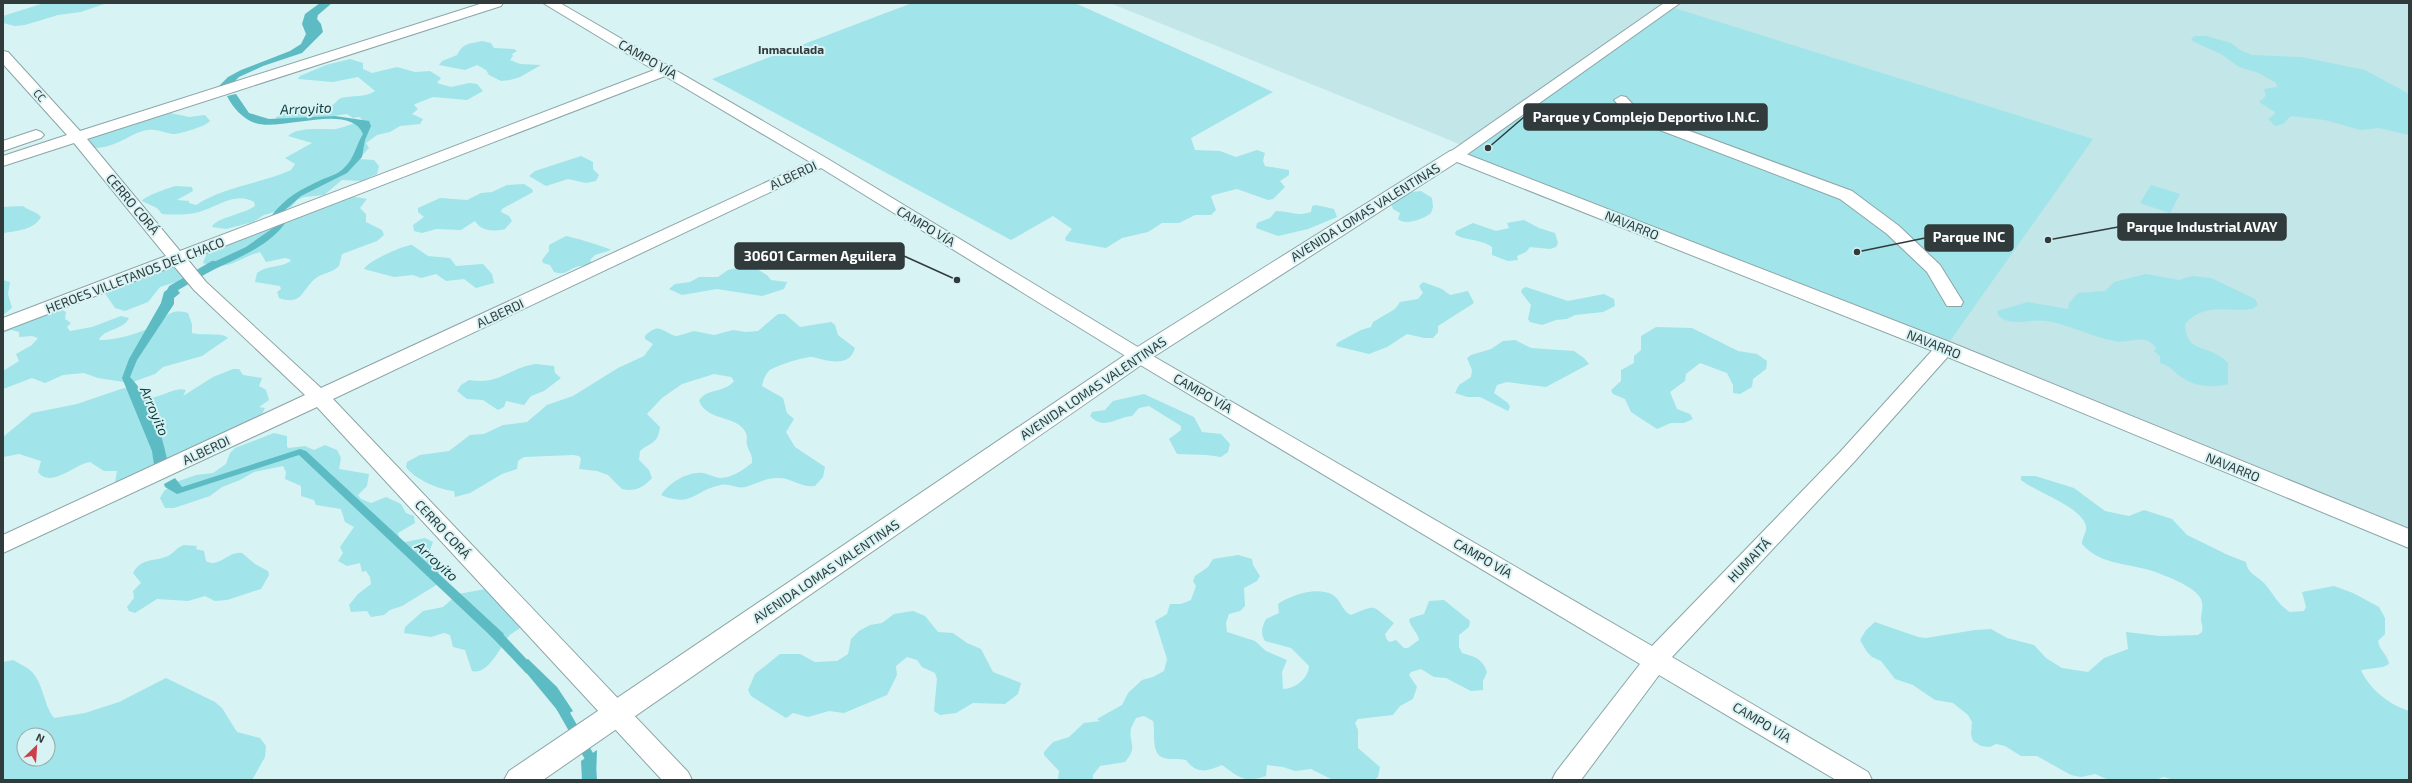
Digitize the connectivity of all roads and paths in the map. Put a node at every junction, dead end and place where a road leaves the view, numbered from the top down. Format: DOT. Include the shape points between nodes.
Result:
graph roads {
  1 [pos="496,3"];
  2 [pos="550,3"];
  3 [pos="1673,3"];
  4 [pos="3,55"];
  5 [pos="667,70"];
  6 [pos="1621,100"];
  7 [pos="71,131"];
  8 [pos="3,146"];
  9 [pos="1456,155"];
  10 [pos="3,160"];
  11 [pos="822,162"];
  12 [pos="179,258"];
  13 [pos="1954,302"];
  14 [pos="3,325"];
  15 [pos="1945,348"];
  16 [pos="1139,356"];
  17 [pos="319,397"];
  18 [pos="2409,539"];
  19 [pos="3,545"];
  20 [pos="1655,659"];
  21 [pos="617,714"];
  22 [pos="518,780"];
  23 [pos="679,780"];
  24 [pos="1565,780"];
  25 [pos="1859,780"];
  1 -- 7 [label="street" via="238,87"];
  2 -- 5 [label="street, CAMPO VÍA"];
  3 -- 9 [label="street, AVENIDA LOMAS VALENTINAS"];
  4 -- 7 [label="street, CC"];
  5 -- 11 [label="street, CAMPO VÍA"];
  5 -- 12 [label="street, HEROES VILLETANOS DEL CHACO"];
  6 -- 13 [label="street" via="1636,116 1846,195 1893,230 1934,268"];
  7 -- 8 [label="street"];
  7 -- 10 [label="street"];
  7 -- 12 [label="street, CERRO CORÁ"];
  9 -- 15 [label="street, NAVARRO"];
  9 -- 16 [label="street, AVENIDA LOMAS VALENTINAS"];
  11 -- 16 [label="street, CAMPO VÍA"];
  11 -- 17 [label="street, ALBERDI"];
  12 -- 14 [label="street, HEROES VILLETANOS DEL CHACO"];
  12 -- 17 [label="street, CERRO CORÁ" via="195,279"];
  15 -- 18 [label="street, NAVARRO"];
  15 -- 20 [label="street, HUMAITÁ" via="1847,457"];
  16 -- 20 [label="street, CAMPO VÍA"];
  16 -- 21 [label="street, AVENIDA LOMAS VALENTINAS"];
  17 -- 19 [label="street, ALBERDI"];
  17 -- 21 [label="street, CERRO CORÁ"];
  20 -- 24 [label="street, HUMAITÁ" via="1647,675"];
  20 -- 25 [label="street, CAMPO VÍA"];
  21 -- 22 [label="street, AVENIDA LOMAS VALENTINAS"];
  21 -- 23 [label="street, CERRO CORÁ"];
}
